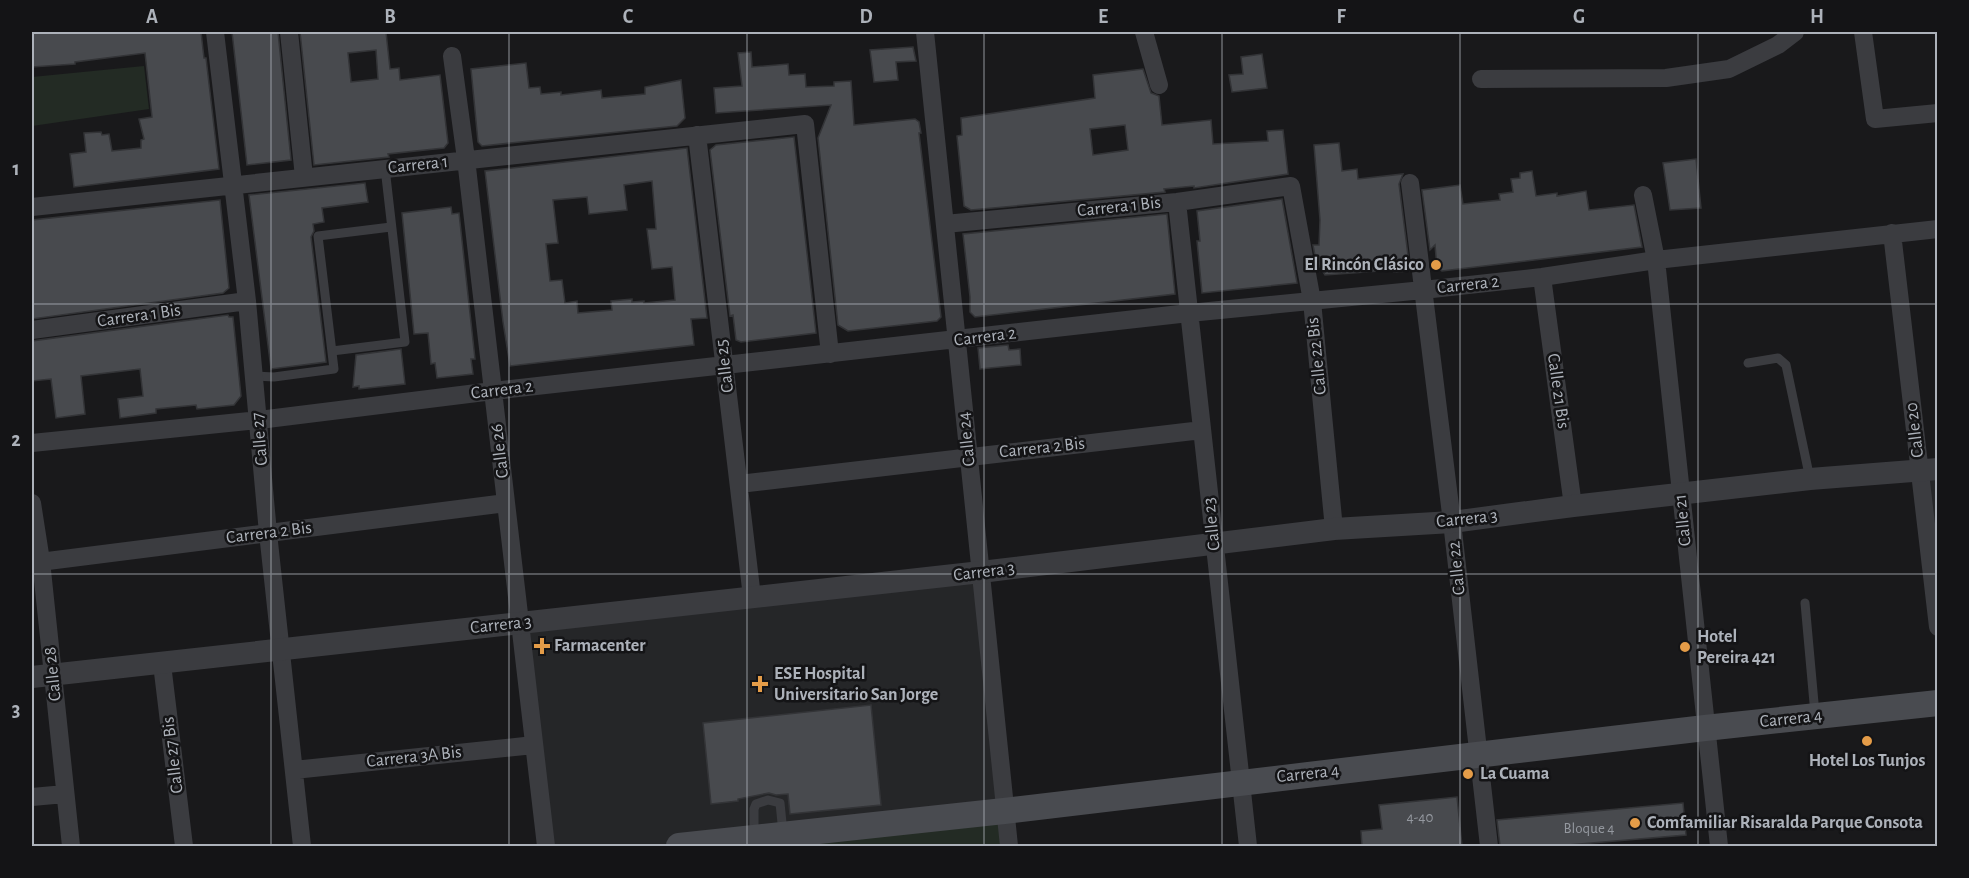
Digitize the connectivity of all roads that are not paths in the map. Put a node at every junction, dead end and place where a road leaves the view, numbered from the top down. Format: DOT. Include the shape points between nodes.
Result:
graph roads {
  1 [pos="215,32"];
  2 [pos="289,32"];
  3 [pos="925,32"];
  4 [pos="1144,32"];
  5 [pos="1795,32"];
  6 [pos="1863,32"];
  7 [pos="452,56"];
  8 [pos="1481,78"];
  9 [pos="1159,85"];
  10 [pos="1938,113"];
  11 [pos="697,135"];
  12 [pos="466,159"];
  13 [pos="386,168"];
  14 [pos="304,177"];
  15 [pos="1410,183"];
  16 [pos="233,185"];
  17 [pos="1291,186"];
  18 [pos="1643,195"];
  19 [pos="1177,201"];
  20 [pos="32,207"];
  21 [pos="945,224"];
  22 [pos="391,227"];
  23 [pos="1938,229"];
  24 [pos="1892,233"];
  25 [pos="1656,260"];
  26 [pos="1542,276"];
  27 [pos="1423,290"];
  28 [pos="248,301"];
  29 [pos="1311,301"];
  30 [pos="1189,313"];
  31 [pos="32,330"];
  32 [pos="957,340"];
  33 [pos="332,351"];
  34 [pos="830,354"];
  35 [pos="1748,363"];
  36 [pos="724,365"];
  37 [pos="255,376"];
  38 [pos="493,391"];
  39 [pos="259,420"];
  40 [pos="1202,430"];
  41 [pos="32,443"];
  42 [pos="969,456"];
  43 [pos="1929,470"];
  44 [pos="1810,479"];
  45 [pos="739,484"];
  46 [pos="1681,495"];
  47 [pos="32,502"];
  48 [pos="506,503"];
  49 [pos="1573,506"];
  50 [pos="1452,522"];
  51 [pos="1334,529"];
  52 [pos="268,533"];
  53 [pos="1215,545"];
  54 [pos="36,562"];
  55 [pos="981,572"];
  56 [pos="752,597"];
  57 [pos="1805,603"];
  58 [pos="520,622"];
  59 [pos="1938,627"];
  60 [pos="281,650"];
  61 [pos="162,664"];
  62 [pos="42,676"];
  63 [pos="1938,703"];
  64 [pos="1815,717"];
  65 [pos="1705,728"];
  66 [pos="534,745"];
  67 [pos="1477,754"];
  68 [pos="294,770"];
  69 [pos="1241,781"];
  70 [pos="66,794"];
  71 [pos="32,797"];
  72 [pos="1004,811"];
  73 [pos="766,840"];
  74 [pos="71,846"];
  75 [pos="184,846"];
  76 [pos="302,846"];
  77 [pos="546,846"];
  78 [pos="679,846"];
  79 [pos="1009,846"];
  80 [pos="1248,846"];
  81 [pos="1489,846"];
  82 [pos="1719,846"];
  1 -- 16 [label="street, Calle 27"];
  2 -- 14 [label="street"];
  3 -- 21 [label="street, Calle 24"];
  4 -- 9 [label="street"];
  5 -- 8 [label="street" via="1778,45 1728,69 1666,78"];
  6 -- 10 [label="street" via="1875,119"];
  7 -- 12 [label="street, Calle 26"];
  11 -- 12 [label="street, Carrera 1"];
  11 -- 34 [label="street, Carrera 1" via="805,124"];
  11 -- 36 [label="street, Calle 25"];
  12 -- 13 [label="street, Carrera 1"];
  12 -- 38 [label="street, Calle 26"];
  13 -- 14 [label="street, Carrera 1"];
  13 -- 22 [label="lane"];
  14 -- 16 [label="street, Carrera 1"];
  15 -- 27 [label="street, Calle 22"];
  16 -- 20 [label="street, Carrera 1"];
  16 -- 28 [label="street, Calle 27"];
  17 -- 19 [label="street, Carrera 1 Bis"];
  17 -- 29 [label="street, Calle 22 Bis"];
  18 -- 25 [label="street, Calle 21"];
  19 -- 21 [label="street, Carrera 1 Bis"];
  19 -- 30 [label="street, Calle 23"];
  21 -- 32 [label="street, Calle 24"];
  22 -- 33 [label="lane" via="318,236"];
  22 -- 33 [label="lane" via="405,342"];
  23 -- 24 [label="street, Carrera 2"];
  24 -- 25 [label="street, Carrera 2"];
  24 -- 43 [label="street, Calle 20"];
  25 -- 26 [label="street, Carrera 2"];
  25 -- 46 [label="street, Calle 21"];
  26 -- 27 [label="street, Carrera 2"];
  26 -- 49 [label="street, Calle 21 Bis"];
  27 -- 29 [label="street, Carrera 2"];
  27 -- 50 [label="street, Calle 22"];
  28 -- 31 [label="street, Carrera 1 Bis"];
  28 -- 37 [label="street, Calle 27"];
  29 -- 30 [label="street, Carrera 2"];
  29 -- 51 [label="street, Calle 22 Bis"];
  30 -- 32 [label="street, Carrera 2"];
  30 -- 40 [label="street, Calle 23"];
  32 -- 34 [label="street, Carrera 2"];
  32 -- 42 [label="street, Calle 24"];
  33 -- 37 [label="lane" via="334,369"];
  34 -- 36 [label="street, Carrera 2"];
  35 -- 44 [label="lane" via="1778,358 1786,365"];
  36 -- 38 [label="street, Carrera 2"];
  36 -- 45 [label="street, Calle 25"];
  37 -- 39 [label="street, Calle 27"];
  38 -- 39 [label="street, Carrera 2"];
  38 -- 48 [label="street, Calle 26"];
  39 -- 41 [label="street, Carrera 2"];
  39 -- 52 [label="street, Calle 27"];
  40 -- 42 [label="street, Carrera 2 Bis"];
  40 -- 53 [label="street, Calle 23"];
  42 -- 45 [label="street, Carrera 2 Bis"];
  42 -- 55 [label="street, Calle 24"];
  43 -- 44 [label="street, Carrera 3"];
  43 -- 59 [label="street, Calle 20"];
  44 -- 46 [label="street, Carrera 3"];
  45 -- 56 [label="street, Calle 25"];
  46 -- 49 [label="street, Carrera 3"];
  46 -- 65 [label="street, Calle 21"];
  47 -- 54 [label="street, Calle 28"];
  48 -- 52 [label="street, Carrera 2 Bis"];
  48 -- 58 [label="street, Calle 26"];
  49 -- 50 [label="street, Carrera 3"];
  50 -- 51 [label="street, Carrera 3"];
  50 -- 67 [label="street, Calle 22"];
  51 -- 53 [label="street, Carrera 3"];
  52 -- 54 [label="street, Carrera 2 Bis"];
  52 -- 60 [label="street, Calle 27"];
  53 -- 55 [label="street, Carrera 3"];
  53 -- 69 [label="street, Calle 23"];
  54 -- 62 [label="street, Calle 28"];
  55 -- 56 [label="street, Carrera 3"];
  55 -- 72 [label="street, Calle 24"];
  56 -- 58 [label="street, Carrera 3"];
  57 -- 64 [label="lane"];
  58 -- 60 [label="street, Carrera 3"];
  58 -- 66 [label="street, Calle 26"];
  60 -- 61 [label="street, Carrera 3"];
  60 -- 68 [label="street, Calle 27"];
  61 -- 62 [label="street, Carrera 3"];
  61 -- 75 [label="street, Calle 27 Bis"];
  62 -- 70 [label="street, Calle 28"];
  63 -- 64 [label="main road, Carrera 4"];
  64 -- 65 [label="main road, Carrera 4"];
  65 -- 67 [label="main road, Carrera 4"];
  65 -- 82 [label="street, Calle 21"];
  66 -- 68 [label="street, Carrera 3A Bis"];
  66 -- 77 [label="street, Calle 26"];
  67 -- 69 [label="main road, Carrera 4"];
  67 -- 81 [label="street, Calle 22"];
  68 -- 76 [label="street, Calle 27"];
  69 -- 72 [label="main road, Carrera 4"];
  69 -- 80 [label="street, Calle 23"];
  70 -- 71 [label="street"];
  70 -- 74 [label="street, Calle 28"];
  72 -- 73 [label="main road, Carrera 4"];
  72 -- 79 [label="street, Calle 24"];
  73 -- 78 [label="main road, Carrera 4"];
}
